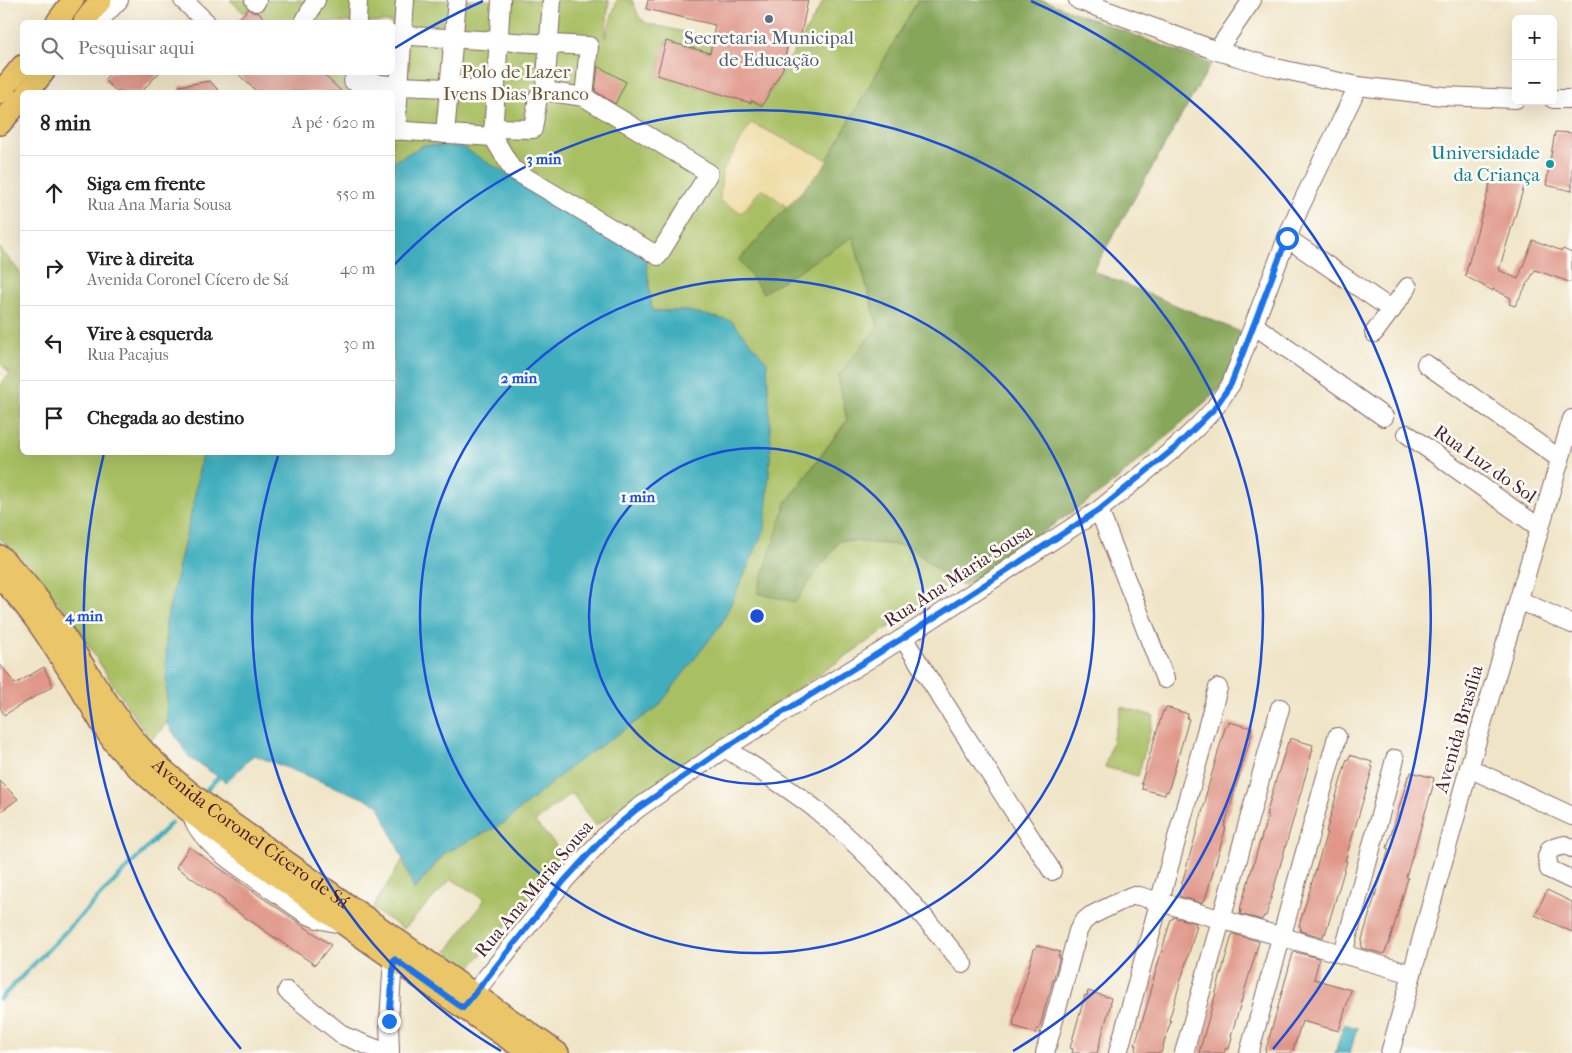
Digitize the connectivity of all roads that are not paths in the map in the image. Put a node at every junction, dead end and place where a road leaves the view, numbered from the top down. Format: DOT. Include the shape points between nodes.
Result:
graph roads {
  1 [pos="73,0"];
  2 [pos="101,0"];
  3 [pos="119,0"];
  4 [pos="183,0"];
  5 [pos="316,0"];
  6 [pos="358,0"];
  7 [pos="404,0"];
  8 [pos="457,0"];
  9 [pos="502,0"];
  10 [pos="552,0"];
  11 [pos="1078,0"];
  12 [pos="1252,0"];
  13 [pos="58,20"];
  14 [pos="86,20"];
  15 [pos="100,20"];
  16 [pos="204,20"];
  17 [pos="305,20"];
  18 [pos="357,20"];
  19 [pos="398,35"];
  20 [pos="453,38"];
  21 [pos="499,41"];
  22 [pos="548,44"];
  23 [pos="1218,51"];
  24 [pos="20,68"];
  25 [pos="42,75"];
  26 [pos="353,82"];
  27 [pos="399,86"];
  28 [pos="1358,86"];
  29 [pos="449,88"];
  30 [pos="30,90"];
  31 [pos="496,90"];
  32 [pos="545,91"];
  33 [pos="0,93"];
  34 [pos="584,97"];
  35 [pos="1512,99"];
  36 [pos="1557,99"];
  37 [pos="1572,99"];
  38 [pos="20,101"];
  39 [pos="395,121"];
  40 [pos="0,124"];
  41 [pos="395,130"];
  42 [pos="493,132"];
  43 [pos="445,134"];
  44 [pos="1287,238"];
  45 [pos="1408,287"];
  46 [pos="1392,310"];
  47 [pos="1254,325"];
  48 [pos="1374,333"];
  49 [pos="1426,364"];
  50 [pos="1384,417"];
  51 [pos="1570,430"];
  52 [pos="1407,434"];
  53 [pos="1560,459"];
  54 [pos="1099,510"];
  55 [pos="1540,528"];
  56 [pos="0,556"];
  57 [pos="0,578"];
  58 [pos="1519,600"];
  59 [pos="31,602"];
  60 [pos="1572,624"];
  61 [pos="903,638"];
  62 [pos="1165,679"];
  63 [pos="1218,688"];
  64 [pos="1280,708"];
  65 [pos="1336,738"];
  66 [pos="725,748"];
  67 [pos="1395,759"];
  68 [pos="1470,768"];
  69 [pos="1572,816"];
  70 [pos="1572,848"];
  71 [pos="1052,871"];
  72 [pos="1572,880"];
  73 [pos="1160,902"];
  74 [pos="1222,920"];
  75 [pos="1282,937"];
  76 [pos="397,951"];
  77 [pos="1343,954"];
  78 [pos="963,964"];
  79 [pos="1412,974"];
  80 [pos="287,991"];
  81 [pos="468,1001"];
  82 [pos="389,1053"];
  83 [pos="529,1053"];
  84 [pos="558,1053"];
  85 [pos="1045,1053"];
  86 [pos="1118,1053"];
  87 [pos="1184,1053"];
  88 [pos="1249,1053"];
  89 [pos="1390,1053"];
  1 -- 13 [label="main road"];
  2 -- 14 [label="main road"];
  3 -- 15 [label="street"];
  4 -- 16 [label="street"];
  5 -- 17 [label="street"];
  6 -- 18 [label="street"];
  7 -- 19 [label="street"];
  8 -- 20 [label="street"];
  9 -- 21 [label="street"];
  10 -- 22 [label="street"];
  11 -- 23 [label="street"];
  12 -- 23 [label="street"];
  19 -- 20 [label="street"];
  19 -- 27 [label="street"];
  20 -- 21 [label="street"];
  20 -- 29 [label="street"];
  21 -- 22 [label="street"];
  21 -- 31 [label="street"];
  22 -- 32 [label="street"];
  22 -- 34 [label="street" via="589,46"];
  23 -- 28 [label="street"];
  24 -- 33 [label="main road"];
  25 -- 30 [label="main road"];
  26 -- 27 [label="street"];
  27 -- 29 [label="street"];
  27 -- 39 [label="street"];
  28 -- 35 [label="street" via="1444,96"];
  28 -- 44 [label="street, Rua Ana Maria Sousa"];
  29 -- 31 [label="street"];
  29 -- 43 [label="street"];
  31 -- 42 [label="street"];
  32 -- 34 [label="street"];
  32 -- 42 [label="street" via="538,97 533,129"];
  34 -- 42 [label="street" via="709,173 658,256 512,169"];
  36 -- 37 [label="street"];
  38 -- 40 [label="main road"];
  41 -- 43 [label="street"];
  42 -- 43 [label="street"];
  44 -- 46 [label="street"];
  44 -- 47 [label="street, Rua Ana Maria Sousa"];
  45 -- 46 [label="street"];
  46 -- 48 [label="street"];
  47 -- 50 [label="street"];
  47 -- 54 [label="street, Rua Ana Maria Sousa" via="1231,384 1214,409 1176,447"];
  49 -- 53 [label="street"];
  51 -- 53 [label="street, Avenida Brasília"];
  52 -- 55 [label="street, Rua Luz do Sol"];
  53 -- 55 [label="street, Avenida Brasília"];
  54 -- 61 [label="street, Rua Ana Maria Sousa"];
  54 -- 62 [label="street"];
  55 -- 58 [label="street, Avenida Brasília"];
  56 -- 59 [label="main road, Avenida Coronel Cícero de Sá" via="18,574"];
  57 -- 59 [label="main road, Avenida Coronel Cícero de Sá"];
  58 -- 60 [label="street"];
  58 -- 68 [label="street, Avenida Brasília"];
  59 -- 76 [label="main road, Avenida Coronel Cícero de Sá" via="57,624 147,755 175,781"];
  59 -- 76 [label="main road, Avenida Coronel Cícero de Sá" via="52,645 123,753 190,812 344,925"];
  61 -- 66 [label="street, Rua Ana Maria Sousa"];
  61 -- 71 [label="street"];
  63 -- 73 [label="street"];
  64 -- 74 [label="street"];
  65 -- 75 [label="street"];
  66 -- 78 [label="street" via="818,811 851,839 910,900"];
  66 -- 81 [label="street, Rua Ana Maria Sousa" via="608,833 564,881"];
  67 -- 77 [label="street"];
  68 -- 69 [label="street"];
  68 -- 79 [label="street, Avenida Brasília"];
  70 -- 72 [label="street" via="1565,845 1550,849 1547,856 1549,868"];
  73 -- 74 [label="street"];
  73 -- 85 [label="street" via="1131,896 1083,922"];
  73 -- 86 [label="street"];
  74 -- 75 [label="street"];
  74 -- 87 [label="street"];
  75 -- 77 [label="street"];
  75 -- 88 [label="street"];
  76 -- 81 [label="main road, Avenida Coronel Cícero de Sá"];
  76 -- 82 [label="street" via="389,1021"];
  77 -- 79 [label="street"];
  79 -- 89 [label="street, Avenida Brasília"];
  80 -- 82 [label="street" via="344,1036"];
  81 -- 83 [label="main road, Avenida Coronel Cícero de Sá"];
  81 -- 84 [label="main road, Avenida Coronel Cícero de Sá"];
}
